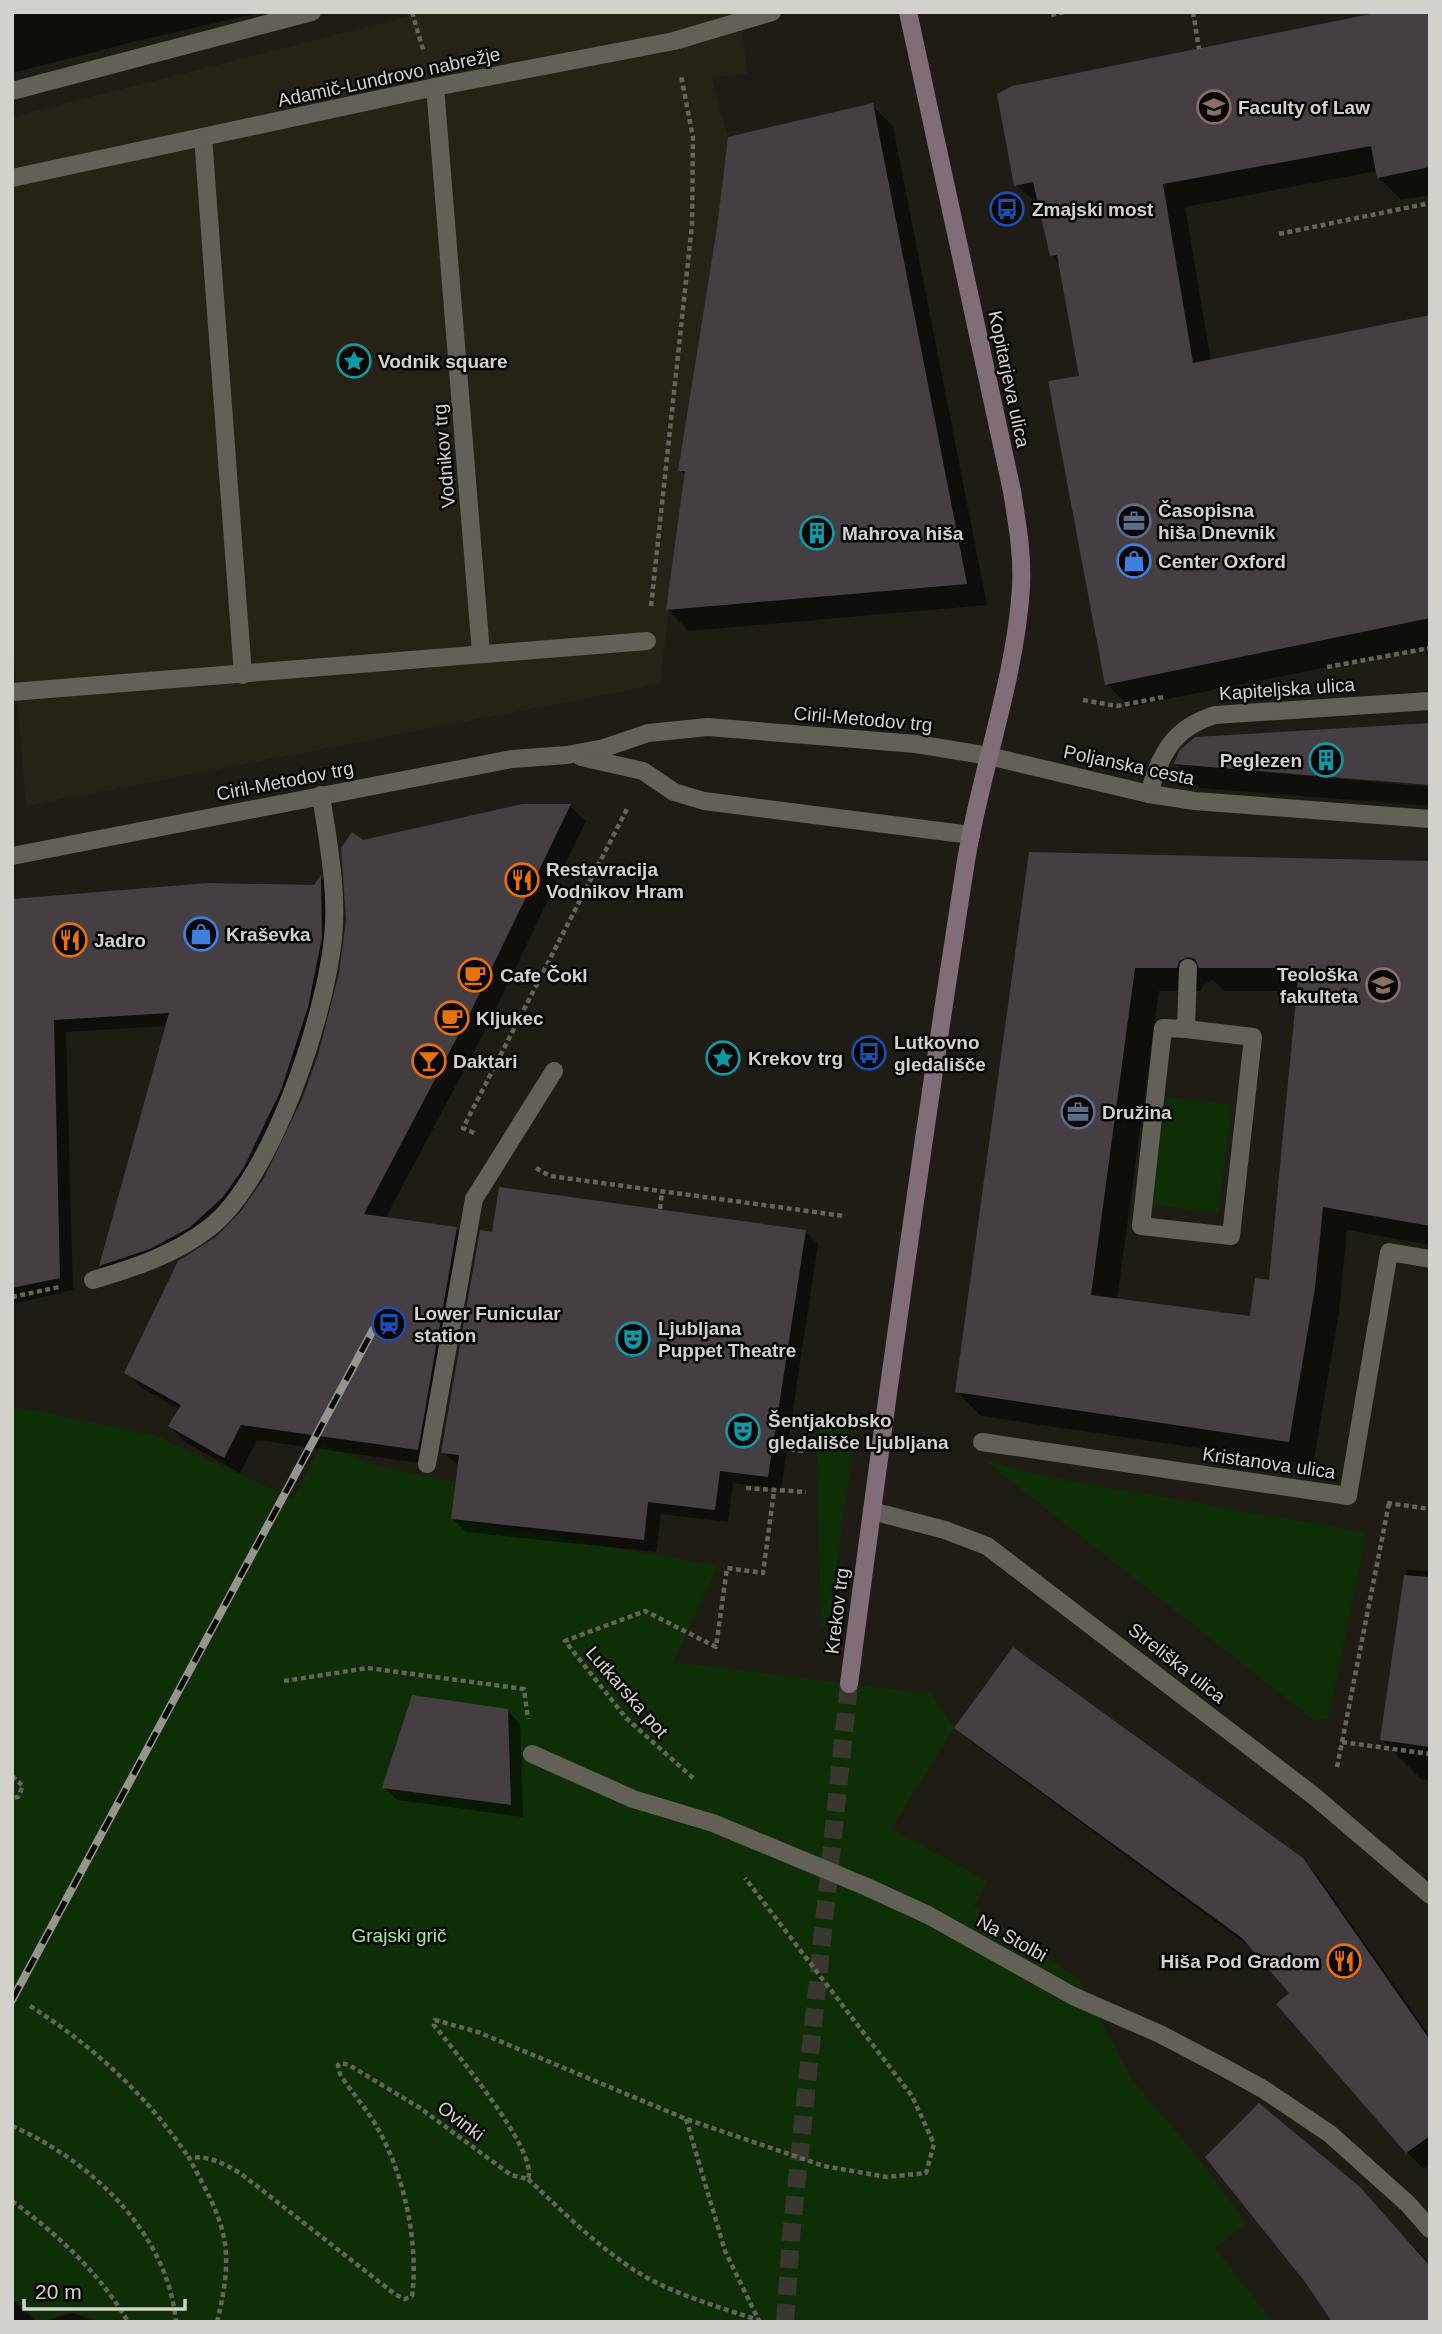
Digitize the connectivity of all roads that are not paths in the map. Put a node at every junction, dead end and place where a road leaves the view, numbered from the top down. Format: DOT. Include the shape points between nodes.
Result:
graph roads {
  1 [pos="312,12"];
  2 [pos="772,12"];
  3 [pos="908,12"];
  4 [pos="435,87"];
  5 [pos="12,91"];
  6 [pos="203,137"];
  7 [pos="12,178"];
  8 [pos="647,641"];
  9 [pos="481,653"];
  10 [pos="243,674"];
  11 [pos="12,692"];
  12 [pos="1430,701"];
  13 [pos="567,755"];
  14 [pos="989,756"];
  15 [pos="1149,794"];
  16 [pos="321,795"];
  17 [pos="1430,819"];
  18 [pos="971,835"];
  19 [pos="12,856"];
  20 [pos="1188,968"];
  21 [pos="1186,1029"];
  22 [pos="554,1072"];
  23 [pos="1430,1259"];
  24 [pos="93,1280"];
  25 [pos="982,1441"];
  26 [pos="427,1464"];
  27 [pos="872,1511"];
  28 [pos="849,1684"];
  29 [pos="532,1754"];
  30 [pos="1430,1895"];
  31 [pos="1430,2229"];
  1 -- 5 [label="street"];
  2 -- 4 [label="street, Adamič-Lundrovo nabrežje" via="674,41"];
  3 -- 14 [label="main road, Kopitarjeva ulica" via="1019,534 1021,586 1014,647"];
  4 -- 6 [label="street, Adamič-Lundrovo nabrežje"];
  4 -- 9 [label="street, Vodnikov trg"];
  6 -- 7 [label="street, Adamič-Lundrovo nabrežje"];
  6 -- 10 [label="street"];
  8 -- 9 [label="street"];
  9 -- 10 [label="street"];
  10 -- 11 [label="street"];
  12 -- 15 [label="street, Kapiteljska ulica" via="1215,715 1193,722 1165,751"];
  13 -- 14 [label="street, Ciril-Metodov trg" via="648,733 708,727 916,744"];
  13 -- 16 [label="street, Ciril-Metodov trg" via="512,760"];
  13 -- 18 [label="street, Ciril-Metodov trg" via="642,771 674,792 704,802"];
  14 -- 15 [label="street, Poljanska cesta"];
  14 -- 18 [label="main road, Krekov trg"];
  15 -- 17 [label="street, Poljanska cesta"];
  16 -- 19 [label="street, Ciril-Metodov trg"];
  16 -- 24 [label="street" via="333,877 333,937 305,1054 261,1160 240,1196 190,1242 150,1263"];
  18 -- 27 [label="main road, Krekov trg"];
  20 -- 21 [label="street"];
  21 -- 21 [label="street" via="1163,1028 1141,1226 1231,1236 1253,1037"];
  22 -- 26 [label="street" via="474,1199"];
  23 -- 25 [label="street, Kristanova ulica" via="1390,1252 1348,1496"];
  27 -- 28 [label="main road, Krekov trg"];
  27 -- 30 [label="street, Streliška ulica" via="987,1546 1314,1796"];
  29 -- 31 [label="street, Na Stolbi" via="633,1799 713,1823 867,1887 928,1915 1073,1996 1223,2067 1330,2134"];
}
